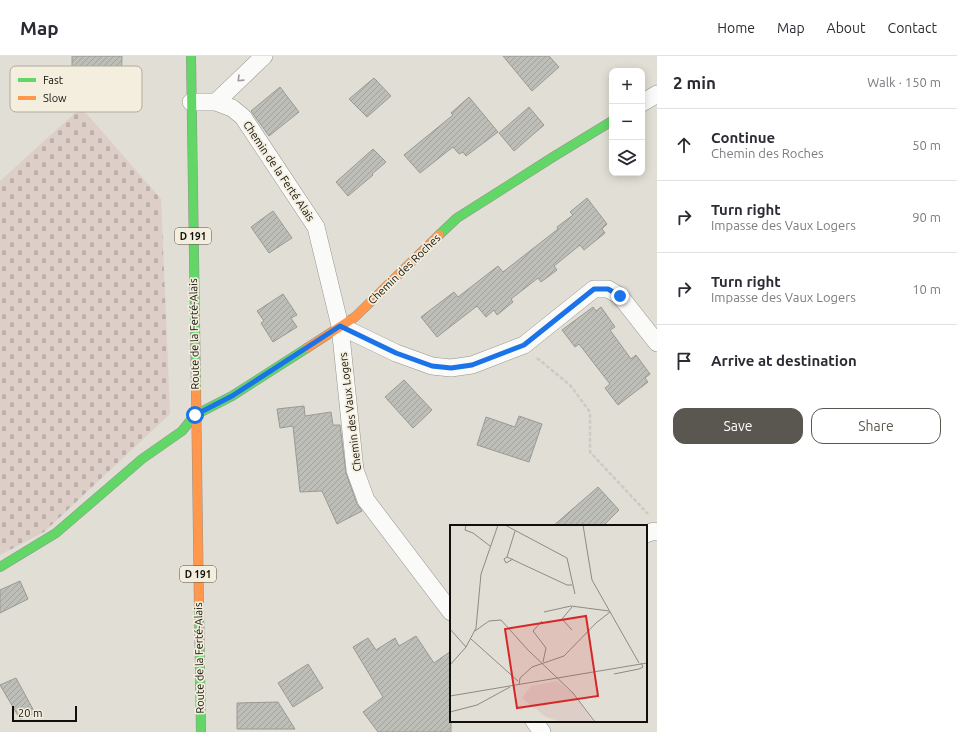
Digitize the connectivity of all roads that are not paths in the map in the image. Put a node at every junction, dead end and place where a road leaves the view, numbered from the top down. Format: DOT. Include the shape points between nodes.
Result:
graph roads {
  1 [pos="191,56"];
  2 [pos="264,56"];
  3 [pos="657,94"];
  4 [pos="645,101"];
  5 [pos="191,102"];
  6 [pos="216,102"];
  7 [pos="609,123"];
  8 [pos="340,326"];
  9 [pos="657,343"];
  10 [pos="195,415"];
  11 [pos="654,525"];
  12 [pos="647,534"];
  13 [pos="0,567"];
  14 [pos="450,611"];
  15 [pos="535,722"];
  16 [pos="201,732"];
  17 [pos="542,732"];
  1 -- 5 [label="street, Route de la Ferté-Alais / D 191"];
  2 -- 6 [label="street, one-way"];
  3 -- 4 [label="street"];
  5 -- 6 [label="street, Chemin de la Ferté Alais"];
  5 -- 10 [label="street, Route de la Ferté-Alais / D 191"];
  6 -- 8 [label="street, Chemin de la Ferté Alais" via="232,108 243,117 316,227"];
  7 -- 8 [label="street, Chemin des Roches" via="457,218 355,317"];
  8 -- 9 [label="street" via="396,353 432,366 451,368 472,365 524,345 594,289 608,289 620,296"];
  8 -- 10 [label="street, Chemin des Roches" via="232,396"];
  8 -- 14 [label="street, Chemin des Vaux Logers" via="355,470 366,500"];
  10 -- 13 [label="street" via="182,431 142,459 56,533"];
  10 -- 16 [label="street, Route de la Ferté-Alais / D 191"];
  11 -- 12 [label="street" via="654,531"];
  15 -- 17 [label="street"];
}
